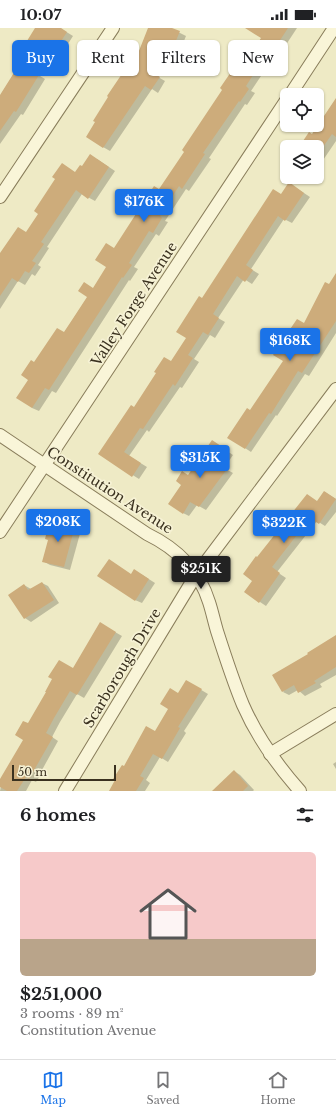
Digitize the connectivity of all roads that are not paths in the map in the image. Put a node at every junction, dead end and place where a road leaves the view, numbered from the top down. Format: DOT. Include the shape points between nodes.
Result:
graph roads {
  1 [pos="113,28"];
  2 [pos="334,28"];
  3 [pos="295,88"];
  4 [pos="280,110"];
  5 [pos="0,197"];
  6 [pos="336,389"];
  7 [pos="0,435"];
  8 [pos="45,466"];
  9 [pos="0,532"];
  10 [pos="196,576"];
  11 [pos="336,714"];
  12 [pos="270,754"];
  13 [pos="64,791"];
  14 [pos="300,791"];
  1 -- 5 [label="street"];
  2 -- 3 [label="street"];
  4 -- 8 [label="street, Valley Forge Avenue"];
  6 -- 10 [label="street, Scarborough Drive"];
  7 -- 8 [label="street, Constitution Avenue"];
  8 -- 9 [label="street, Valley Forge Avenue"];
  8 -- 10 [label="street, Constitution Avenue" via="176,551"];
  10 -- 12 [label="street, Constitution Avenue" via="209,602 230,673 244,706"];
  10 -- 13 [label="street, Scarborough Drive"];
  11 -- 12 [label="street"];
  12 -- 14 [label="street, Constitution Avenue"];
}
